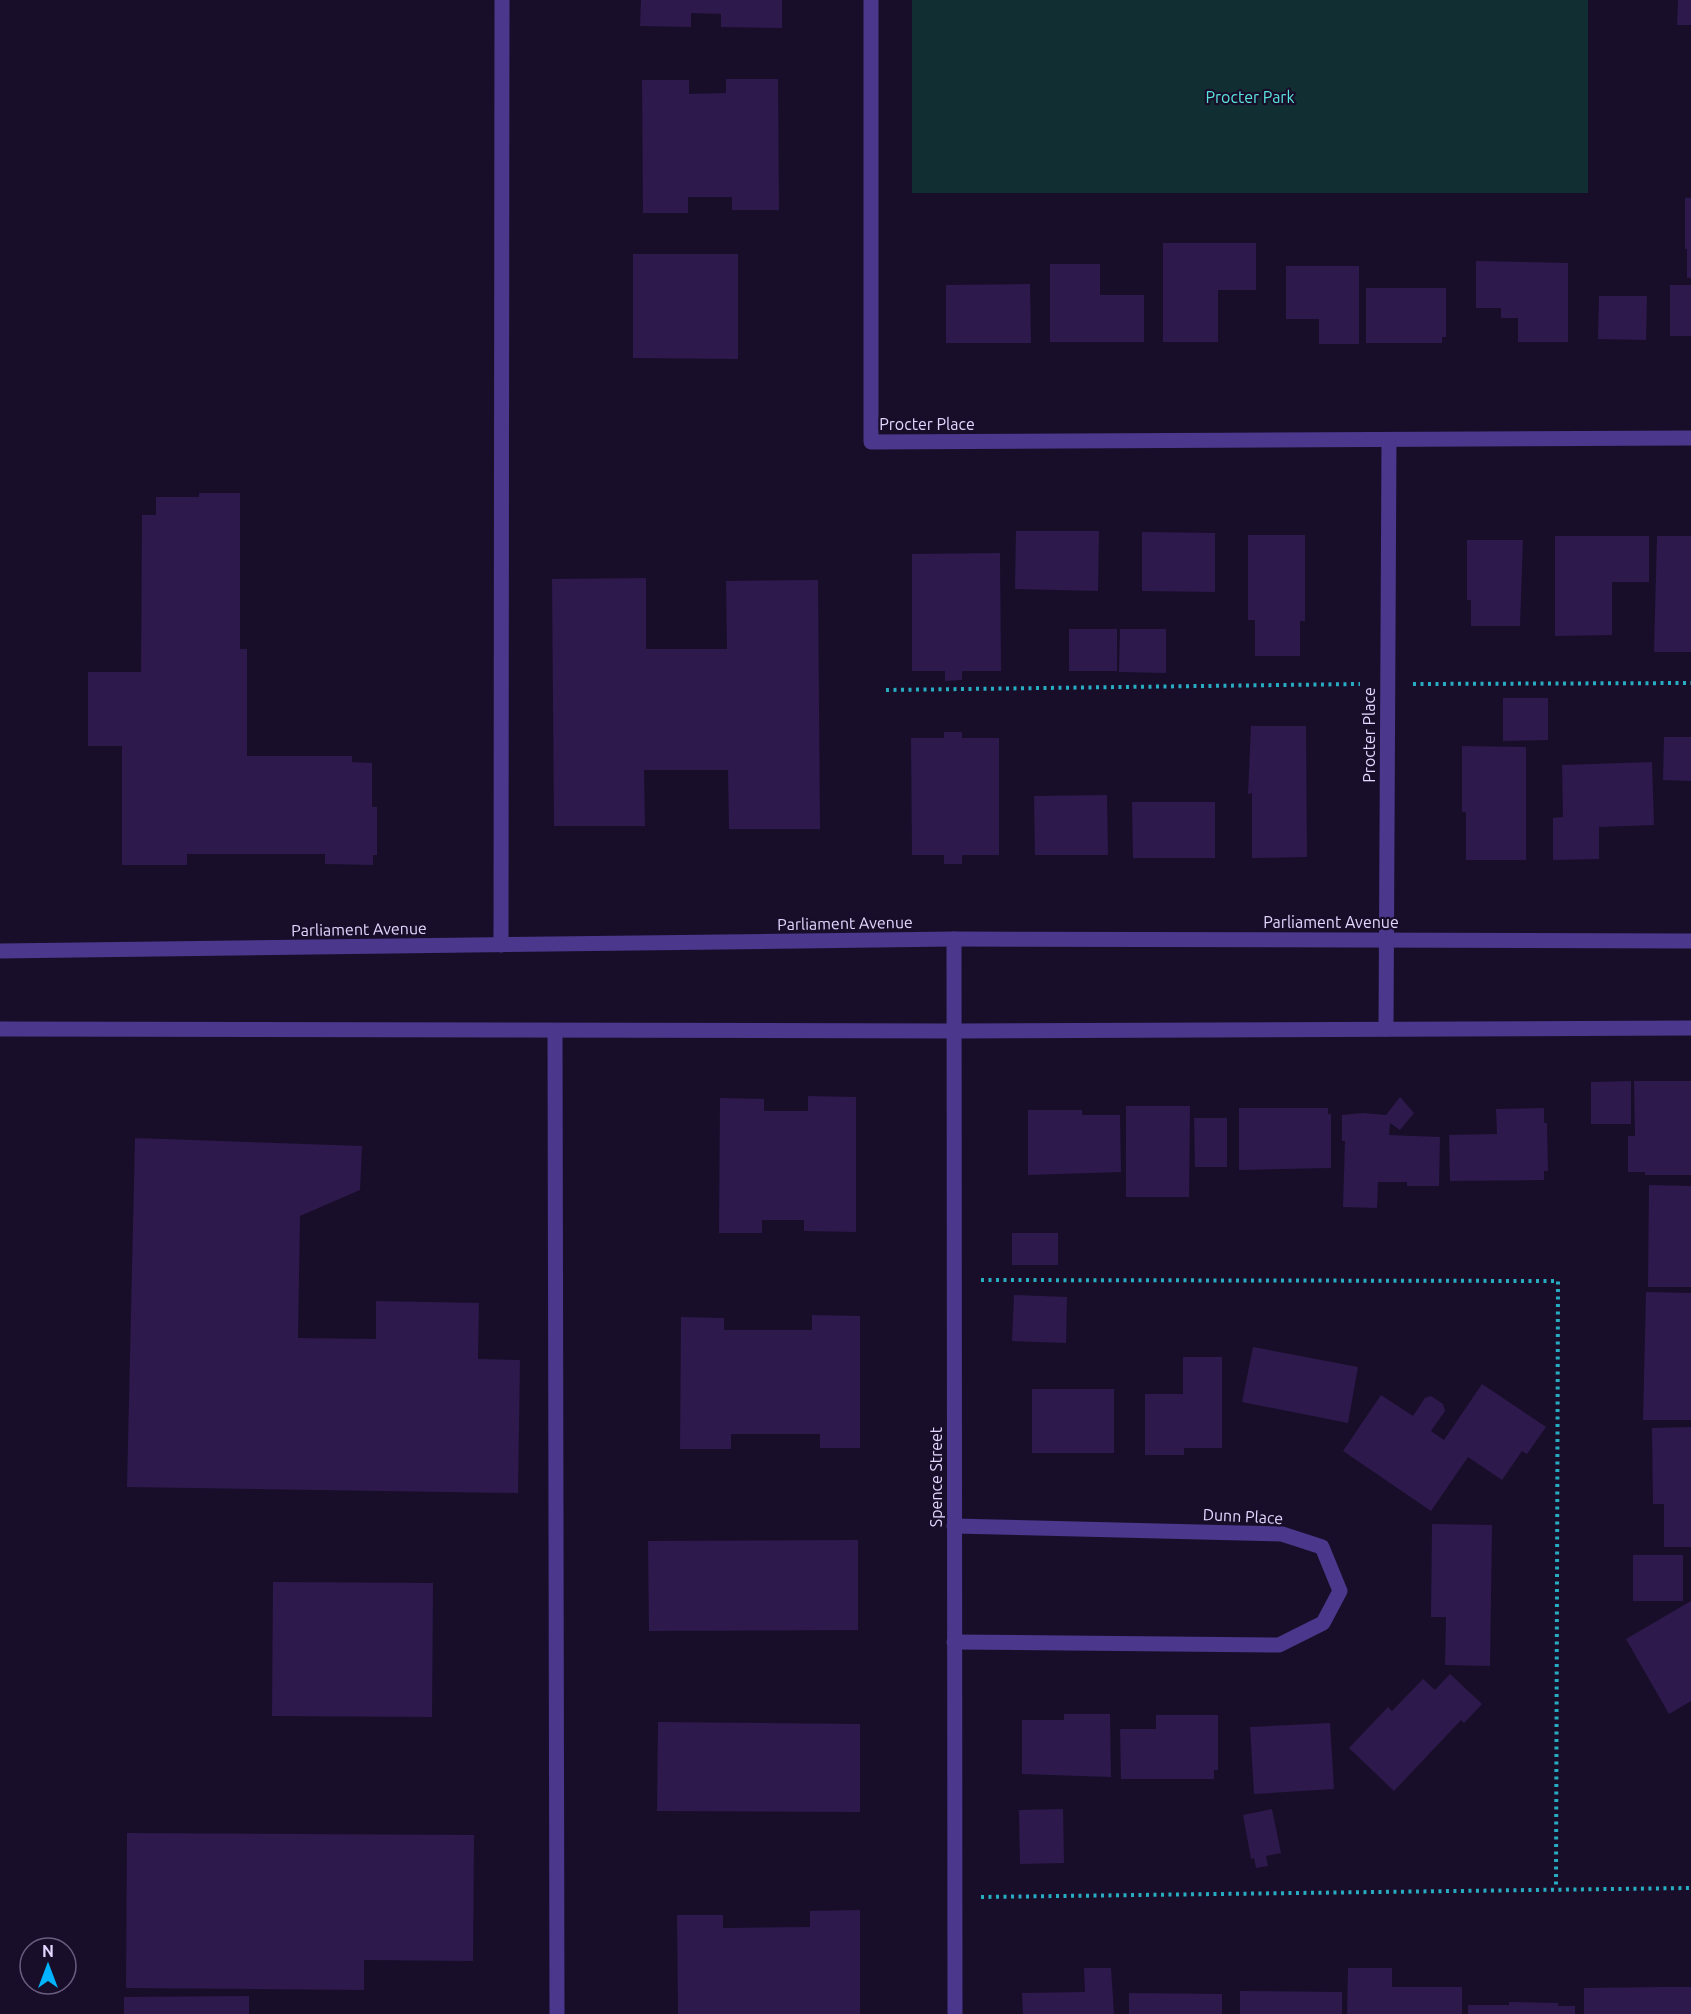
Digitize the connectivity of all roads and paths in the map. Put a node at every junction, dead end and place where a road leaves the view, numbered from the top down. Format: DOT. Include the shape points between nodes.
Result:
graph roads {
  1 [pos="502,0"];
  2 [pos="871,0"];
  3 [pos="1691,438"];
  4 [pos="1389,440"];
  5 [pos="1691,682"];
  6 [pos="1387,684"];
  7 [pos="886,690"];
  8 [pos="954,939"];
  9 [pos="1385,940"];
  10 [pos="1691,941"];
  11 [pos="501,945"];
  12 [pos="0,951"];
  13 [pos="1691,1028"];
  14 [pos="0,1029"];
  15 [pos="1386,1029"];
  16 [pos="555,1031"];
  17 [pos="954,1031"];
  18 [pos="954,1280"];
  19 [pos="954,1526"];
  20 [pos="954,1642"];
  21 [pos="1556,1888"];
  22 [pos="1691,1888"];
  23 [pos="955,1897"];
  24 [pos="557,2014"];
  25 [pos="955,2014"];
  1 -- 11 [label="street"];
  2 -- 4 [label="street, Procter Place" via="871,442"];
  3 -- 4 [label="street, Procter Place"];
  4 -- 6 [label="street, Procter Place"];
  5 -- 6 [label="path"];
  6 -- 7 [label="path"];
  6 -- 9 [label="street, Procter Place"];
  8 -- 9 [label="street, Parliament Avenue"];
  8 -- 11 [label="street, Parliament Avenue"];
  8 -- 17 [label="street, Spence Street"];
  9 -- 10 [label="street, Parliament Avenue"];
  9 -- 15 [label="street, Procter Place"];
  11 -- 12 [label="street, Parliament Avenue"];
  13 -- 15 [label="street"];
  14 -- 16 [label="street"];
  15 -- 17 [label="street"];
  16 -- 17 [label="street"];
  16 -- 24 [label="street"];
  17 -- 18 [label="street, Spence Street"];
  18 -- 19 [label="street, Spence Street"];
  18 -- 21 [label="path" via="1558,1281"];
  19 -- 20 [label="street, Spence Street"];
  19 -- 20 [label="street, Dunn Place" via="1282,1534 1322,1547 1340,1591 1323,1623 1279,1645"];
  20 -- 23 [label="street, Spence Street"];
  21 -- 22 [label="path"];
  21 -- 23 [label="path"];
  23 -- 25 [label="street, Spence Street"];
}
